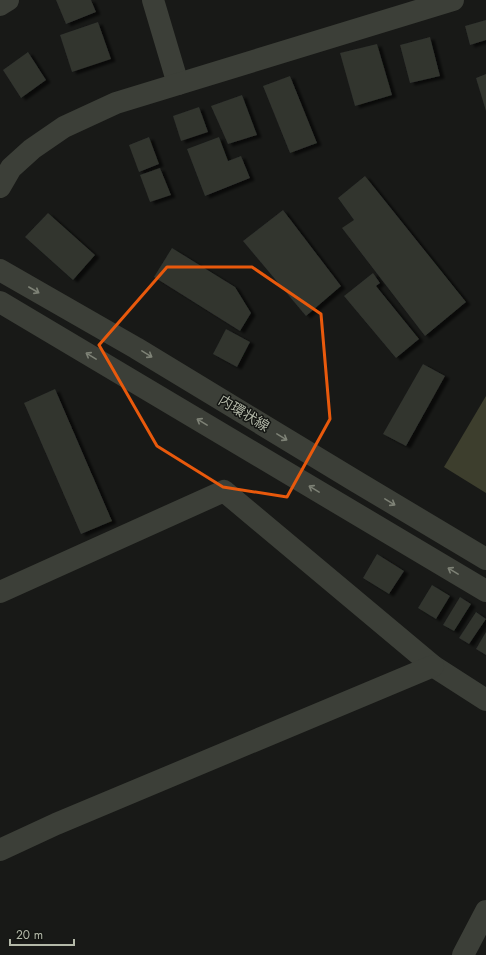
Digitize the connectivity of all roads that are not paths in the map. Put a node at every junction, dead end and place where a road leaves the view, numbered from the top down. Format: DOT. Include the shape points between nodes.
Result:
graph roads {
  1 [pos="8,0"];
  2 [pos="153,0"];
  3 [pos="453,0"];
  4 [pos="0,5"];
  5 [pos="178,84"];
  6 [pos="0,187"];
  7 [pos="0,270"];
  8 [pos="0,302"];
  9 [pos="486,559"];
  10 [pos="486,591"];
  11 [pos="0,592"];
  12 [pos="433,666"];
  13 [pos="486,700"];
  14 [pos="0,850"];
  15 [pos="486,911"];
  16 [pos="463,955"];
  1 -- 4 [label="street"];
  2 -- 5 [label="street"];
  3 -- 5 [label="street"];
  5 -- 6 [label="street" via="116,103 64,127 32,149 12,168"];
  7 -- 9 [label="street, 内環状線, one-way" via="136,348"];
  10 -- 8 [label="street, 内環状線, one-way"];
  11 -- 12 [label="street" via="224,491"];
  12 -- 13 [label="street"];
  12 -- 14 [label="street" via="56,824"];
  15 -- 16 [label="street"];
}
